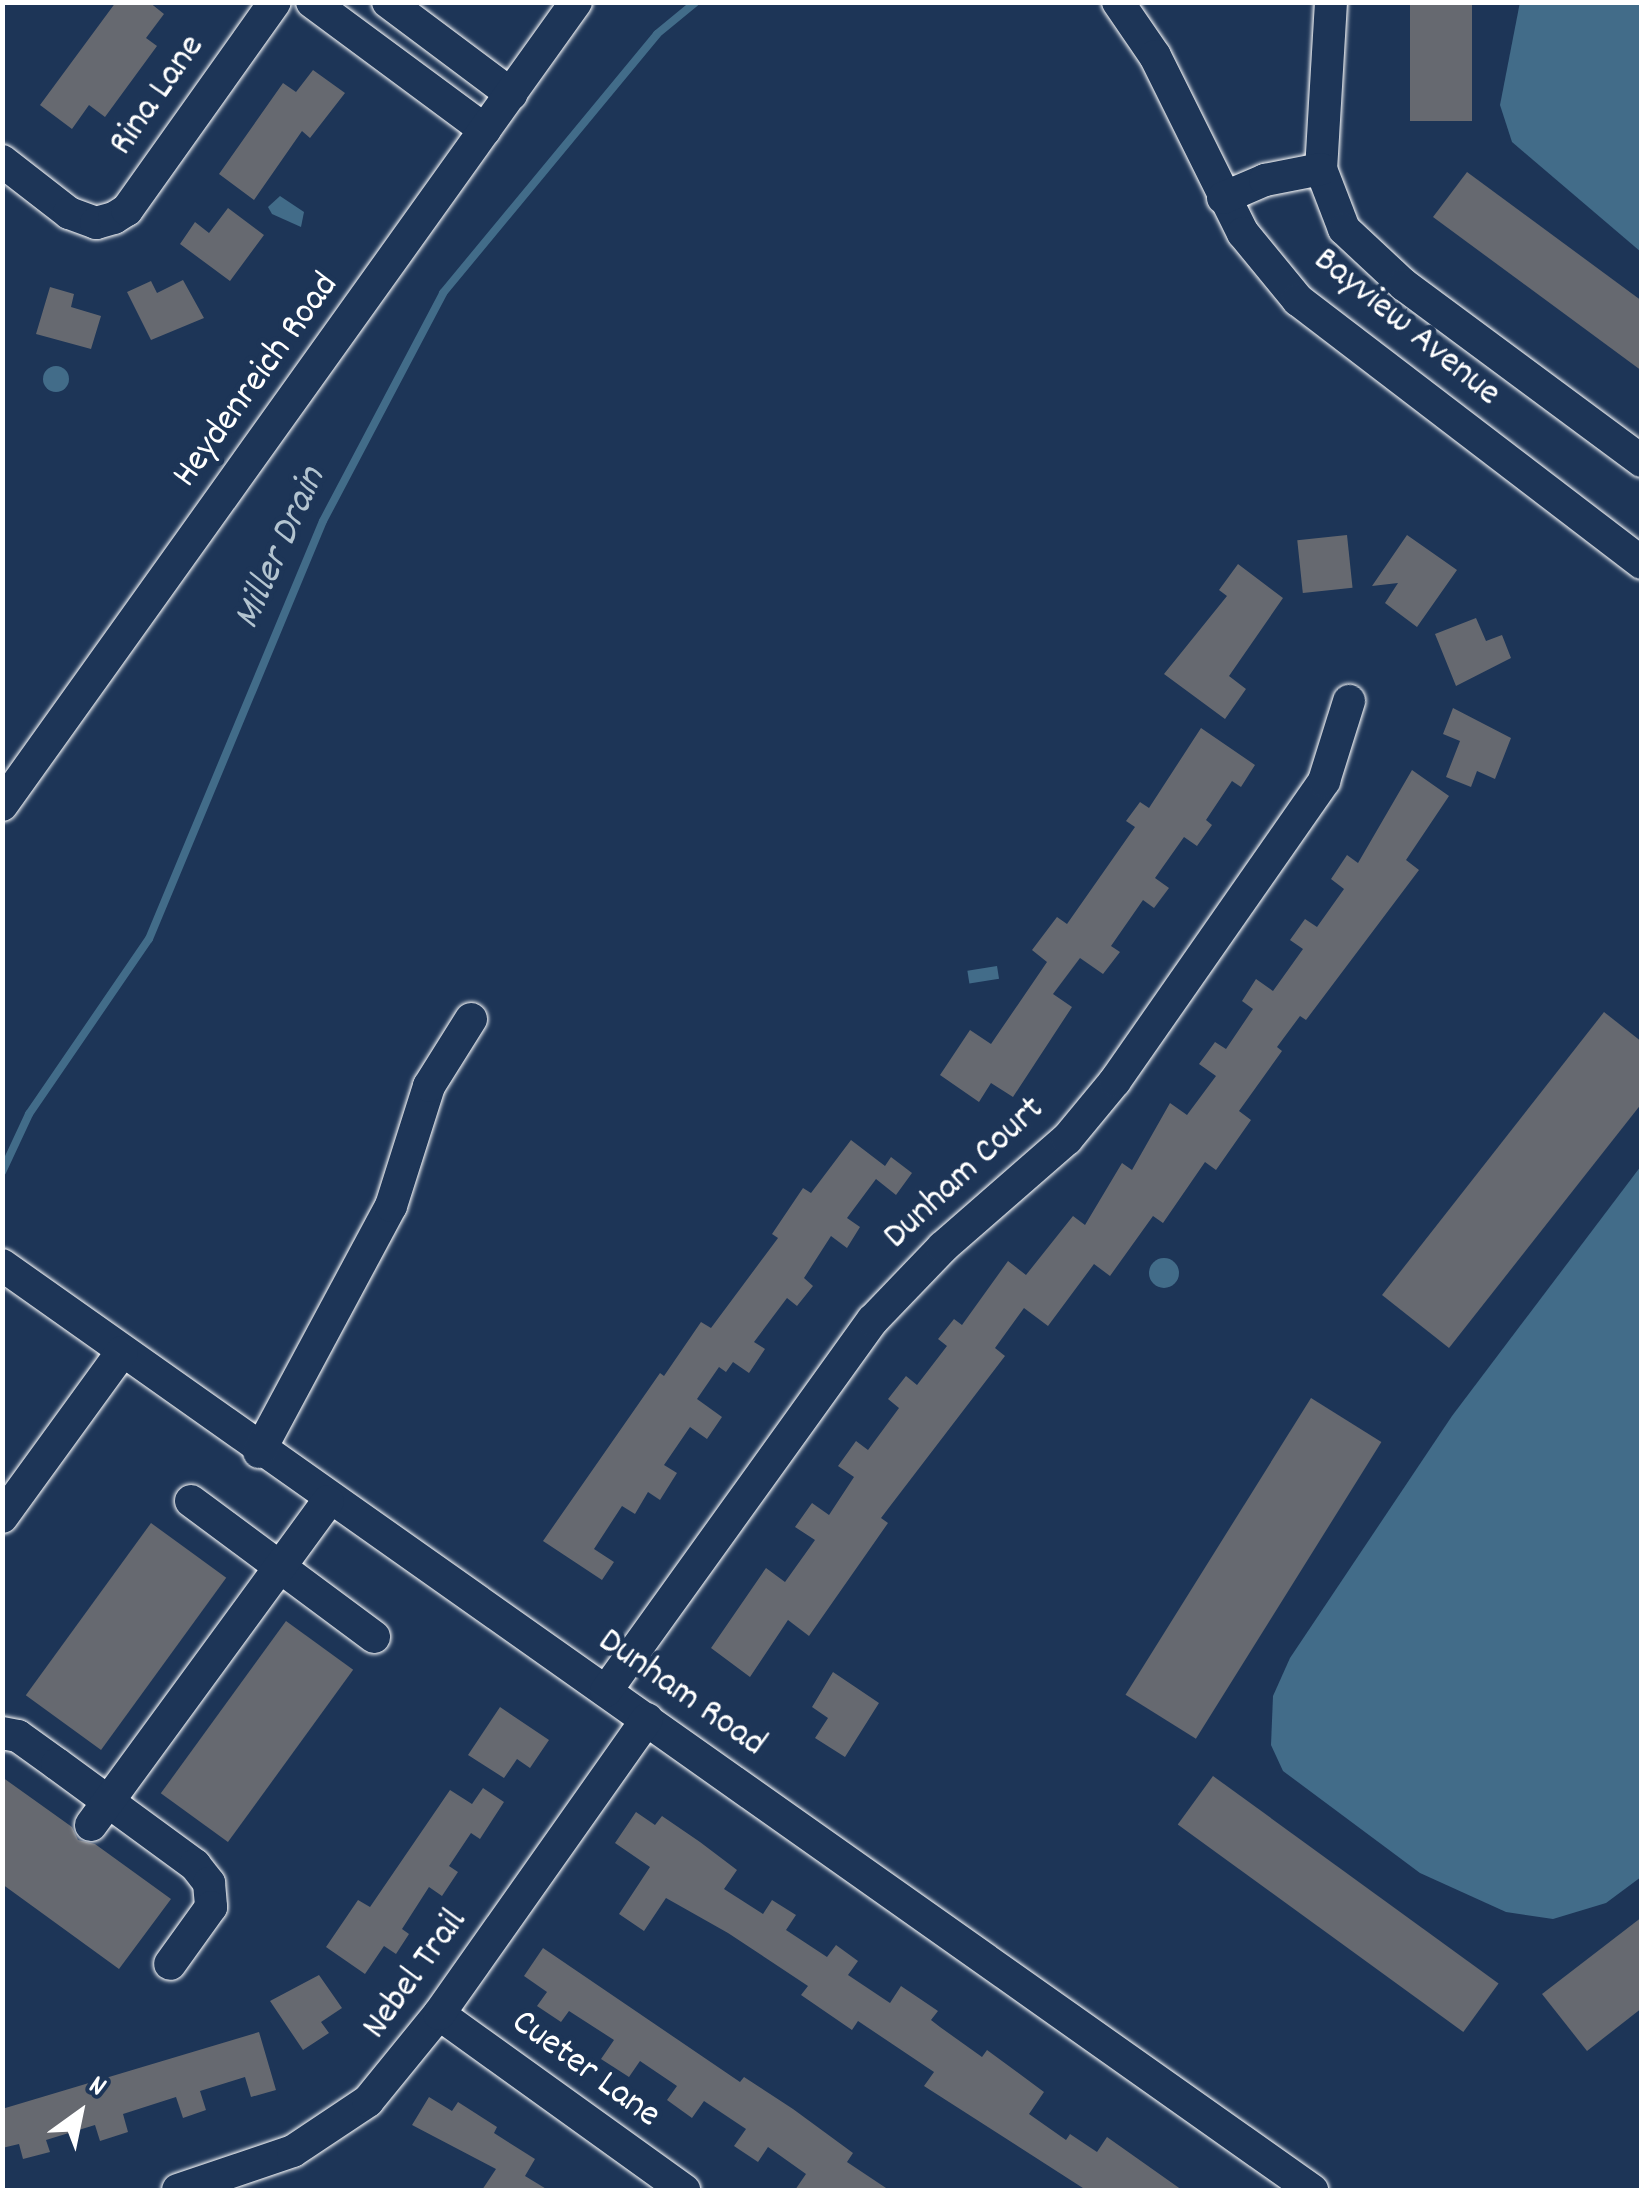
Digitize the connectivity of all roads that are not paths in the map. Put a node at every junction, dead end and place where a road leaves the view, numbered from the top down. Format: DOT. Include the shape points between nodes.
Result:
graph roads {
  1 [pos="275,2"];
  2 [pos="312,2"];
  3 [pos="388,2"];
  4 [pos="576,2"];
  5 [pos="1118,2"];
  6 [pos="1330,2"];
  7 [pos="510,94"];
  8 [pos="485,130"];
  9 [pos="2,160"];
  10 [pos="1321,169"];
  11 [pos="1223,198"];
  12 [pos="1642,461"];
  13 [pos="1642,563"];
  14 [pos="1350,702"];
  15 [pos="2,805"];
  16 [pos="471,1019"];
  17 [pos="2,1265"];
  18 [pos="122,1352"];
  19 [pos="259,1452"];
  20 [pos="191,1501"];
  21 [pos="328,1501"];
  22 [pos="2,1518"];
  23 [pos="280,1568"];
  24 [pos="374,1637"];
  25 [pos="606,1691"];
  26 [pos="647,1719"];
  27 [pos="2,1733"];
  28 [pos="99,1814"];
  29 [pos="170,1964"];
  30 [pos="439,2014"];
  31 [pos="193,2189"];
  32 [pos="684,2190"];
  33 [pos="1312,2190"];
  1 -- 9 [label="street, Rina Lane" via="127,210 96,223 69,213"];
  2 -- 8 [label="street"];
  3 -- 7 [label="street"];
  4 -- 7 [label="street, Heydenreich Road"];
  5 -- 11 [label="street, Bayview Avenue" via="1155,56"];
  6 -- 10 [label="street" via="1320,92"];
  7 -- 8 [label="street, Heydenreich Road"];
  8 -- 15 [label="street, Heydenreich Road"];
  10 -- 11 [label="street" via="1265,180"];
  10 -- 12 [label="street" via="1334,210 1361,250"];
  11 -- 13 [label="street, Bayview Avenue" via="1298,300"];
  14 -- 25 [label="street, Dunham Court" via="1319,790 1115,1080 1067,1139 943,1247 872,1320"];
  16 -- 19 [label="street" via="429,1086 391,1206"];
  17 -- 18 [label="street, Dunham Road"];
  18 -- 19 [label="street, Dunham Road"];
  18 -- 22 [label="street"];
  19 -- 21 [label="street, Dunham Road"];
  20 -- 23 [label="street"];
  21 -- 23 [label="street"];
  21 -- 25 [label="street, Dunham Road"];
  23 -- 24 [label="street"];
  23 -- 28 [label="street"];
  25 -- 26 [label="street, Dunham Road"];
  26 -- 30 [label="street, Nebel Trail"];
  26 -- 33 [label="street, Dunham Road"];
  27 -- 28 [label="street" via="18,1736"];
  28 -- 29 [label="street" via="195,1865 208,1884 211,1907"];
  30 -- 31 [label="street, Nebel Trail" via="385,2084 345,2120 294,2151"];
  30 -- 32 [label="street, Cueter Lane"];
}
